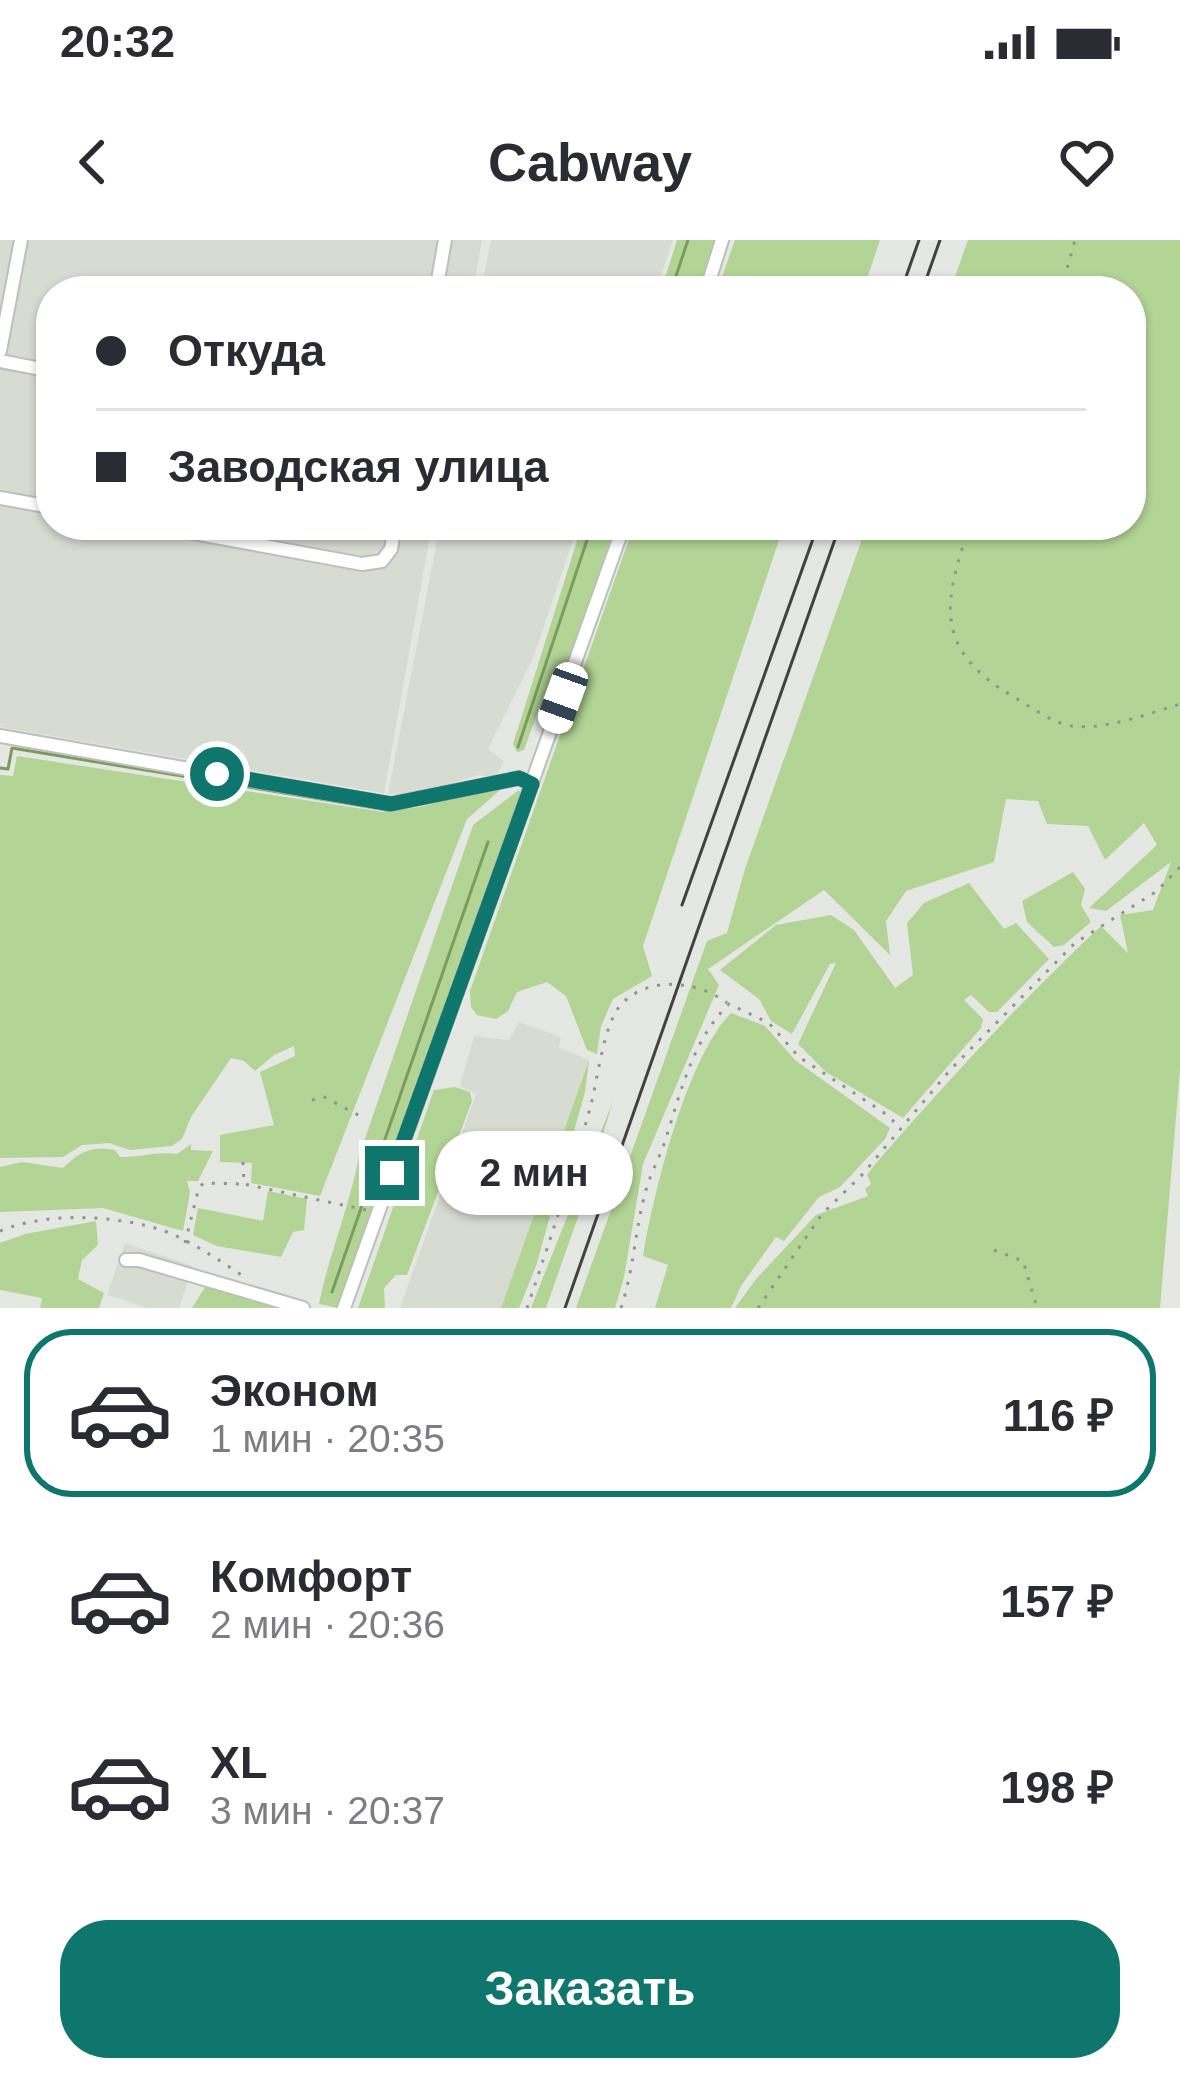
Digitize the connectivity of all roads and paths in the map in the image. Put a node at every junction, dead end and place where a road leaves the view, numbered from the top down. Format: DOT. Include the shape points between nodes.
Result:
graph roads {
  1 [pos="21,240"];
  2 [pos="445,240"];
  3 [pos="722,240"];
  4 [pos="1075,240"];
  5 [pos="439,276"];
  6 [pos="711,276"];
  7 [pos="1064,276"];
  8 [pos="0,350"];
  9 [pos="0,361"];
  10 [pos="36,368"];
  11 [pos="0,498"];
  12 [pos="36,504"];
  13 [pos="232,540"];
  14 [pos="392,540"];
  15 [pos="619,540"];
  16 [pos="965,540"];
  17 [pos="1180,704"];
  18 [pos="0,736"];
  19 [pos="500,769"];
  20 [pos="512,779"];
  21 [pos="532,784"];
  22 [pos="1180,867"];
  23 [pos="729,1004"];
  24 [pos="312,1100"];
  25 [pos="364,1118"];
  26 [pos="901,1128"];
  27 [pos="243,1162"];
  28 [pos="244,1184"];
  29 [pos="377,1214"];
  30 [pos="0,1231"];
  31 [pos="185,1243"];
  32 [pos="994,1250"];
  33 [pos="126,1260"];
  34 [pos="246,1278"];
  35 [pos="303,1308"];
  36 [pos="344,1308"];
  37 [pos="527,1308"];
  38 [pos="621,1308"];
  39 [pos="758,1308"];
  40 [pos="1036,1308"];
  1 -- 8 [label="street"];
  2 -- 5 [label="street"];
  3 -- 6 [label="street"];
  4 -- 7 [label="path"];
  9 -- 10 [label="street"];
  11 -- 12 [label="street"];
  13 -- 14 [label="street" via="362,564 382,561"];
  15 -- 21 [label="street"];
  16 -- 17 [label="path" via="948,602 960,646 988,683 1070,726"];
  18 -- 20 [label="street" via="391,804"];
  19 -- 20 [label="street"];
  20 -- 21 [label="street"];
  21 -- 29 [label="street"];
  22 -- 26 [label="path" via="1075,943"];
  23 -- 26 [label="path" via="769,1023 799,1057"];
  23 -- 37 [label="path" via="673,984 639,989 616,1010"];
  23 -- 38 [label="path" via="713,1019 680,1090 645,1190"];
  24 -- 25 [label="path" via="324,1097"];
  26 -- 39 [label="path" via="822,1214"];
  27 -- 28 [label="path"];
  28 -- 29 [label="path"];
  28 -- 31 [label="path" via="203,1183"];
  29 -- 36 [label="street"];
  30 -- 31 [label="path" via="50,1218 120,1222"];
  31 -- 34 [label="path"];
  32 -- 40 [label="path" via="1023,1261"];
  33 -- 35 [label="street"];
}
